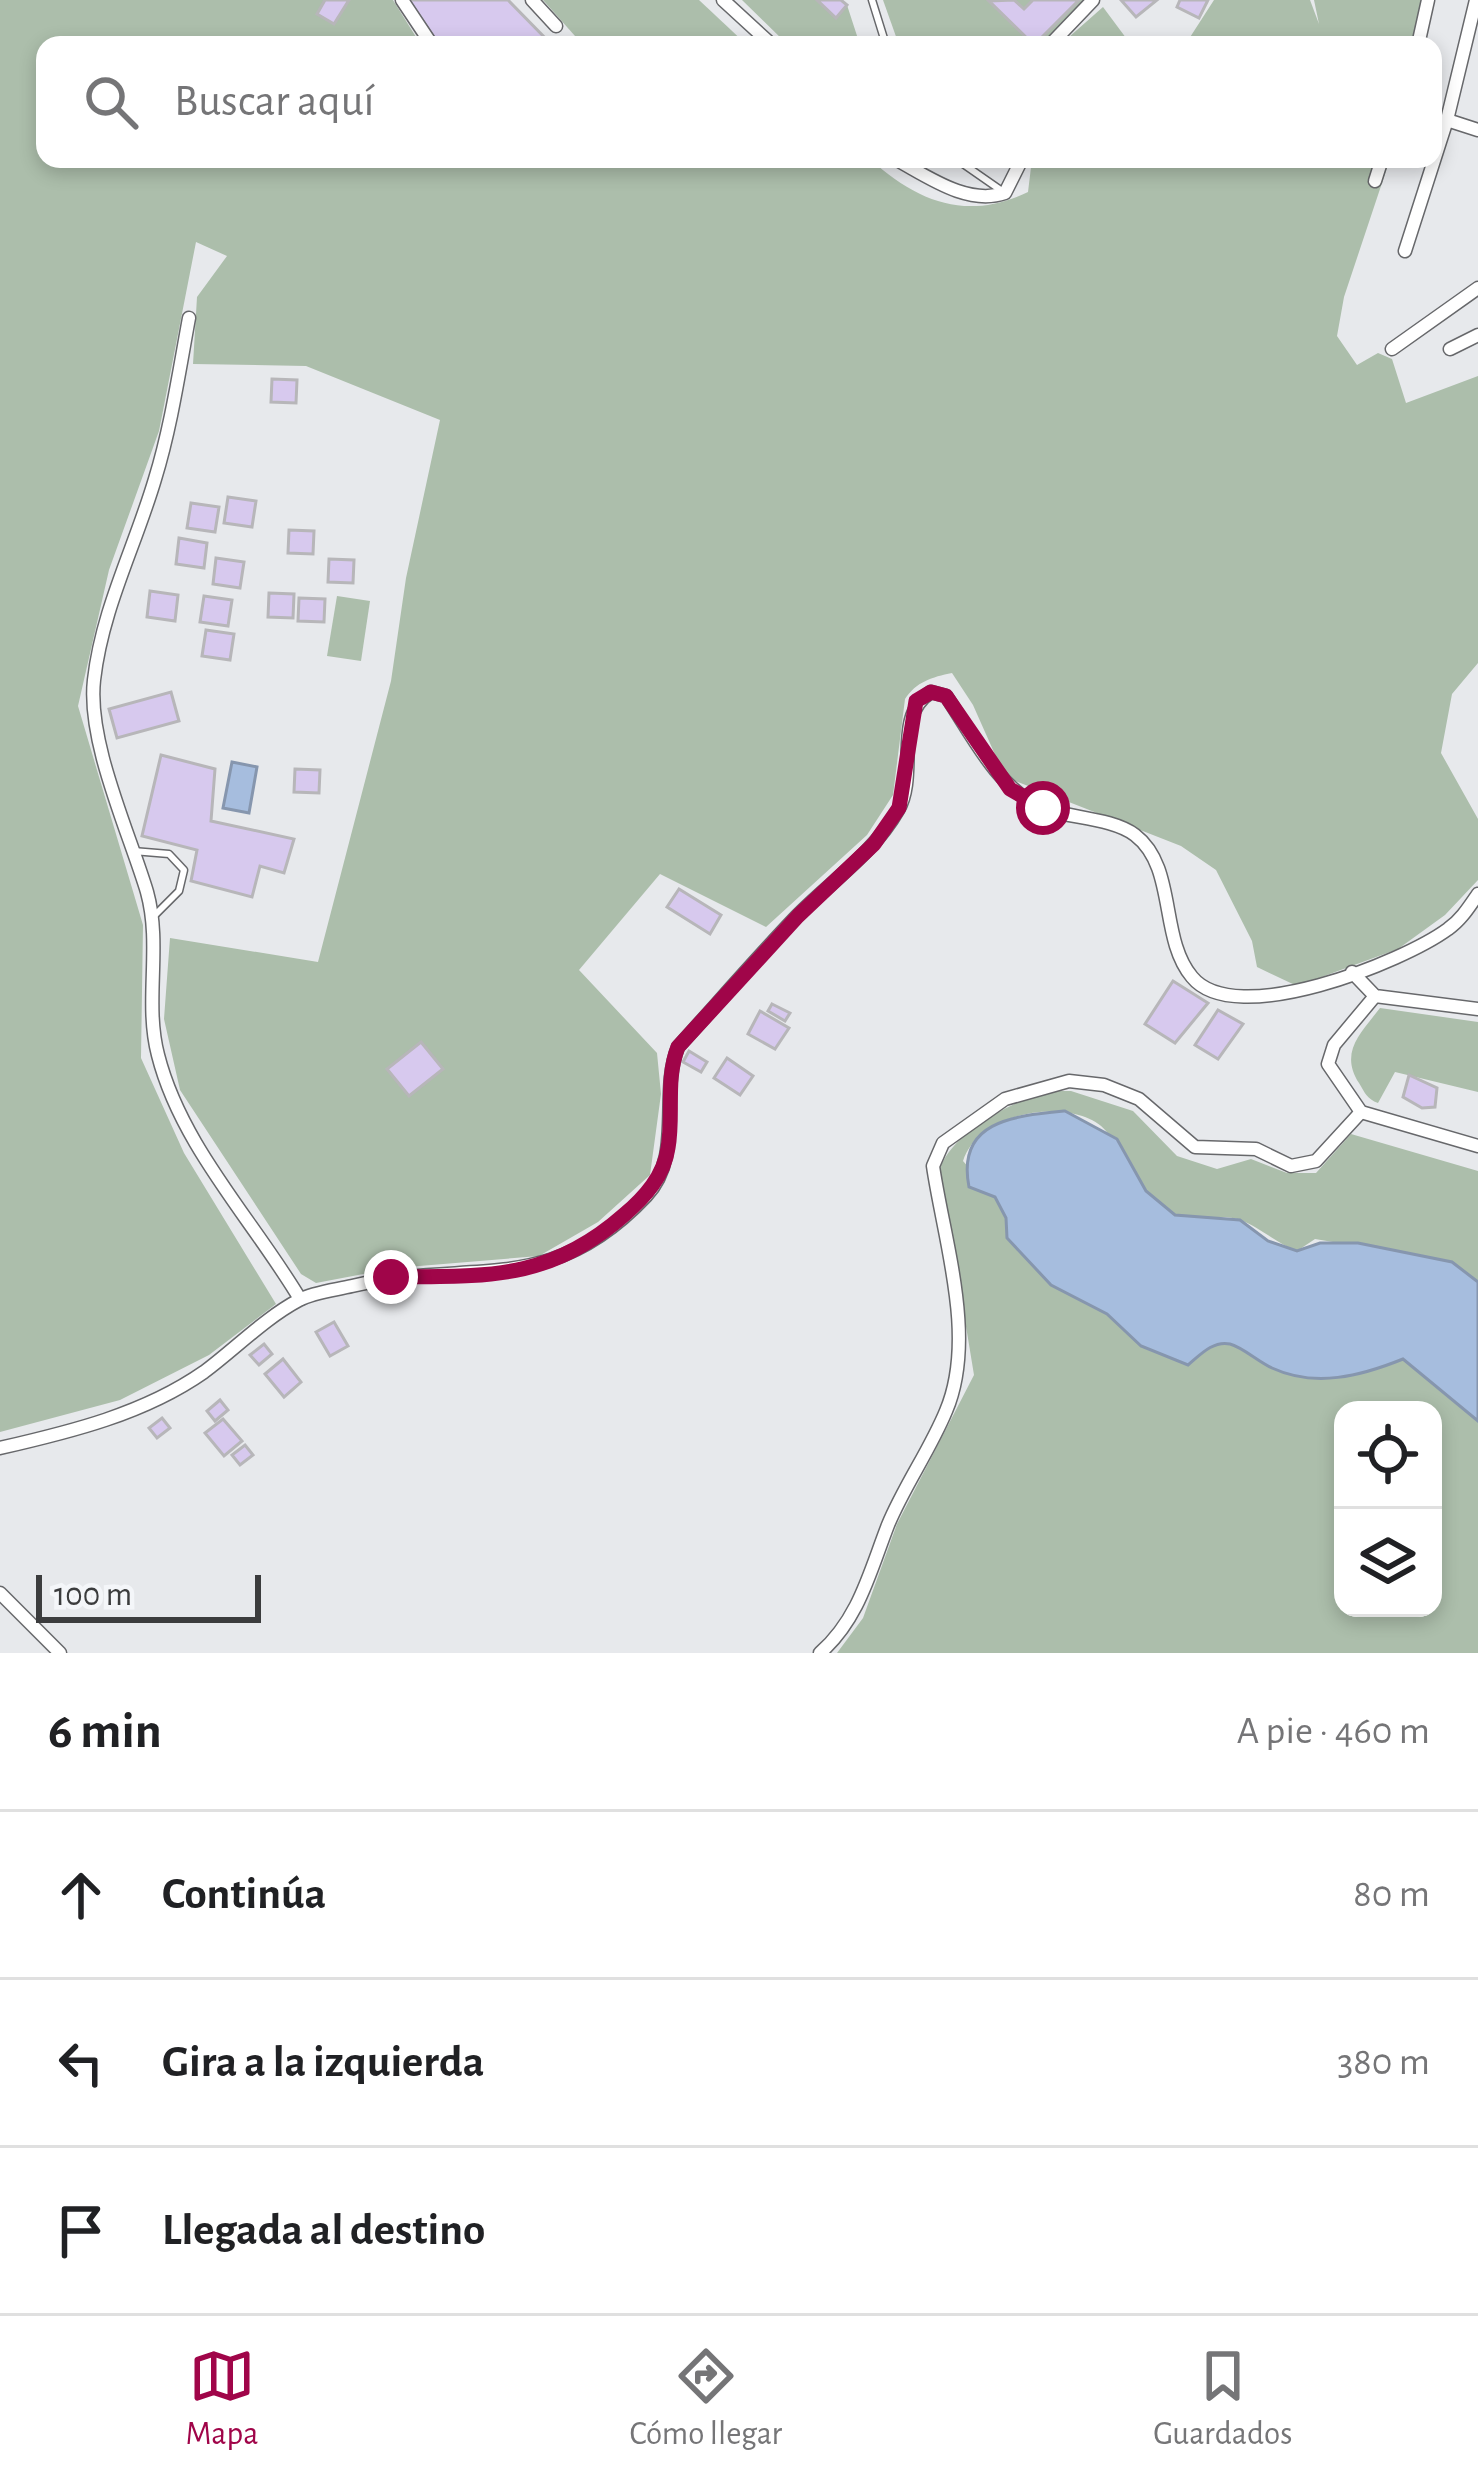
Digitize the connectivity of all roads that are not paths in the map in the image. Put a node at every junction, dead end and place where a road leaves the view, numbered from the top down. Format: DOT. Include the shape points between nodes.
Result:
graph roads {
  1 [pos="403,0"];
  2 [pos="532,0"];
  3 [pos="723,0"];
  4 [pos="872,0"];
  5 [pos="1093,0"];
  6 [pos="1428,0"];
  7 [pos="1476,0"];
  8 [pos="556,26"];
  9 [pos="426,36"];
  10 [pos="762,36"];
  11 [pos="883,36"];
  12 [pos="1059,36"];
  13 [pos="1420,36"];
  14 [pos="1447,119"];
  15 [pos="1478,130"];
  16 [pos="1442,135"];
  17 [pos="913,168"];
  18 [pos="969,168"];
  19 [pos="1018,168"];
  20 [pos="1379,168"];
  21 [pos="1431,168"];
  22 [pos="1375,181"];
  23 [pos="1005,193"];
  24 [pos="1405,250"];
  25 [pos="1478,288"];
  26 [pos="189,318"];
  27 [pos="1478,334"];
  28 [pos="1392,349"];
  29 [pos="1450,349"];
  30 [pos="132,851"];
  31 [pos="1478,894"];
  32 [pos="154,916"];
  33 [pos="1352,972"];
  34 [pos="1375,996"];
  35 [pos="1478,1009"];
  36 [pos="1361,1112"];
  37 [pos="1478,1146"];
  38 [pos="300,1299"];
  39 [pos="0,1448"];
  40 [pos="0,1593"];
  41 [pos="60,1653"];
  42 [pos="820,1653"];
  1 -- 9 [label="street"];
  2 -- 8 [label="street"];
  3 -- 10 [label="street"];
  4 -- 11 [label="lane"];
  5 -- 12 [label="street"];
  6 -- 13 [label="street"];
  7 -- 14 [label="street"];
  14 -- 15 [label="street"];
  14 -- 16 [label="street"];
  17 -- 23 [label="street" via="960,192"];
  18 -- 23 [label="lane"];
  19 -- 23 [label="street"];
  20 -- 22 [label="street"];
  21 -- 24 [label="street"];
  25 -- 28 [label="street"];
  26 -- 30 [label="street" via="160,458 123,562 93,686"];
  27 -- 29 [label="street"];
  30 -- 32 [label="street"];
  30 -- 32 [label="lane" via="169,854 184,870 178,892"];
  31 -- 33 [label="street" via="1448,929"];
  32 -- 38 [label="street" via="156,1049 167,1087"];
  33 -- 34 [label="street"];
  33 -- 38 [label="street" via="1267,999 1227,997 1196,983 1177,956 1148,847 1132,832 1043,808 1010,789 946,696 931,692 916,701 899,808 874,844 678,1047 668,1150 650,1192 585,1249 548,1265 391,1277"];
  34 -- 35 [label="street"];
  34 -- 36 [label="street" via="1328,1064"];
  36 -- 37 [label="street"];
  36 -- 42 [label="street" via="1316,1161 1291,1166 1256,1149 1196,1148 1138,1100 1069,1081 1005,1099 943,1143 933,1166 958,1334 956,1374 853,1617"];
  38 -- 39 [label="street" via="200,1375 137,1408"];
  40 -- 41 [label="street"];
}
